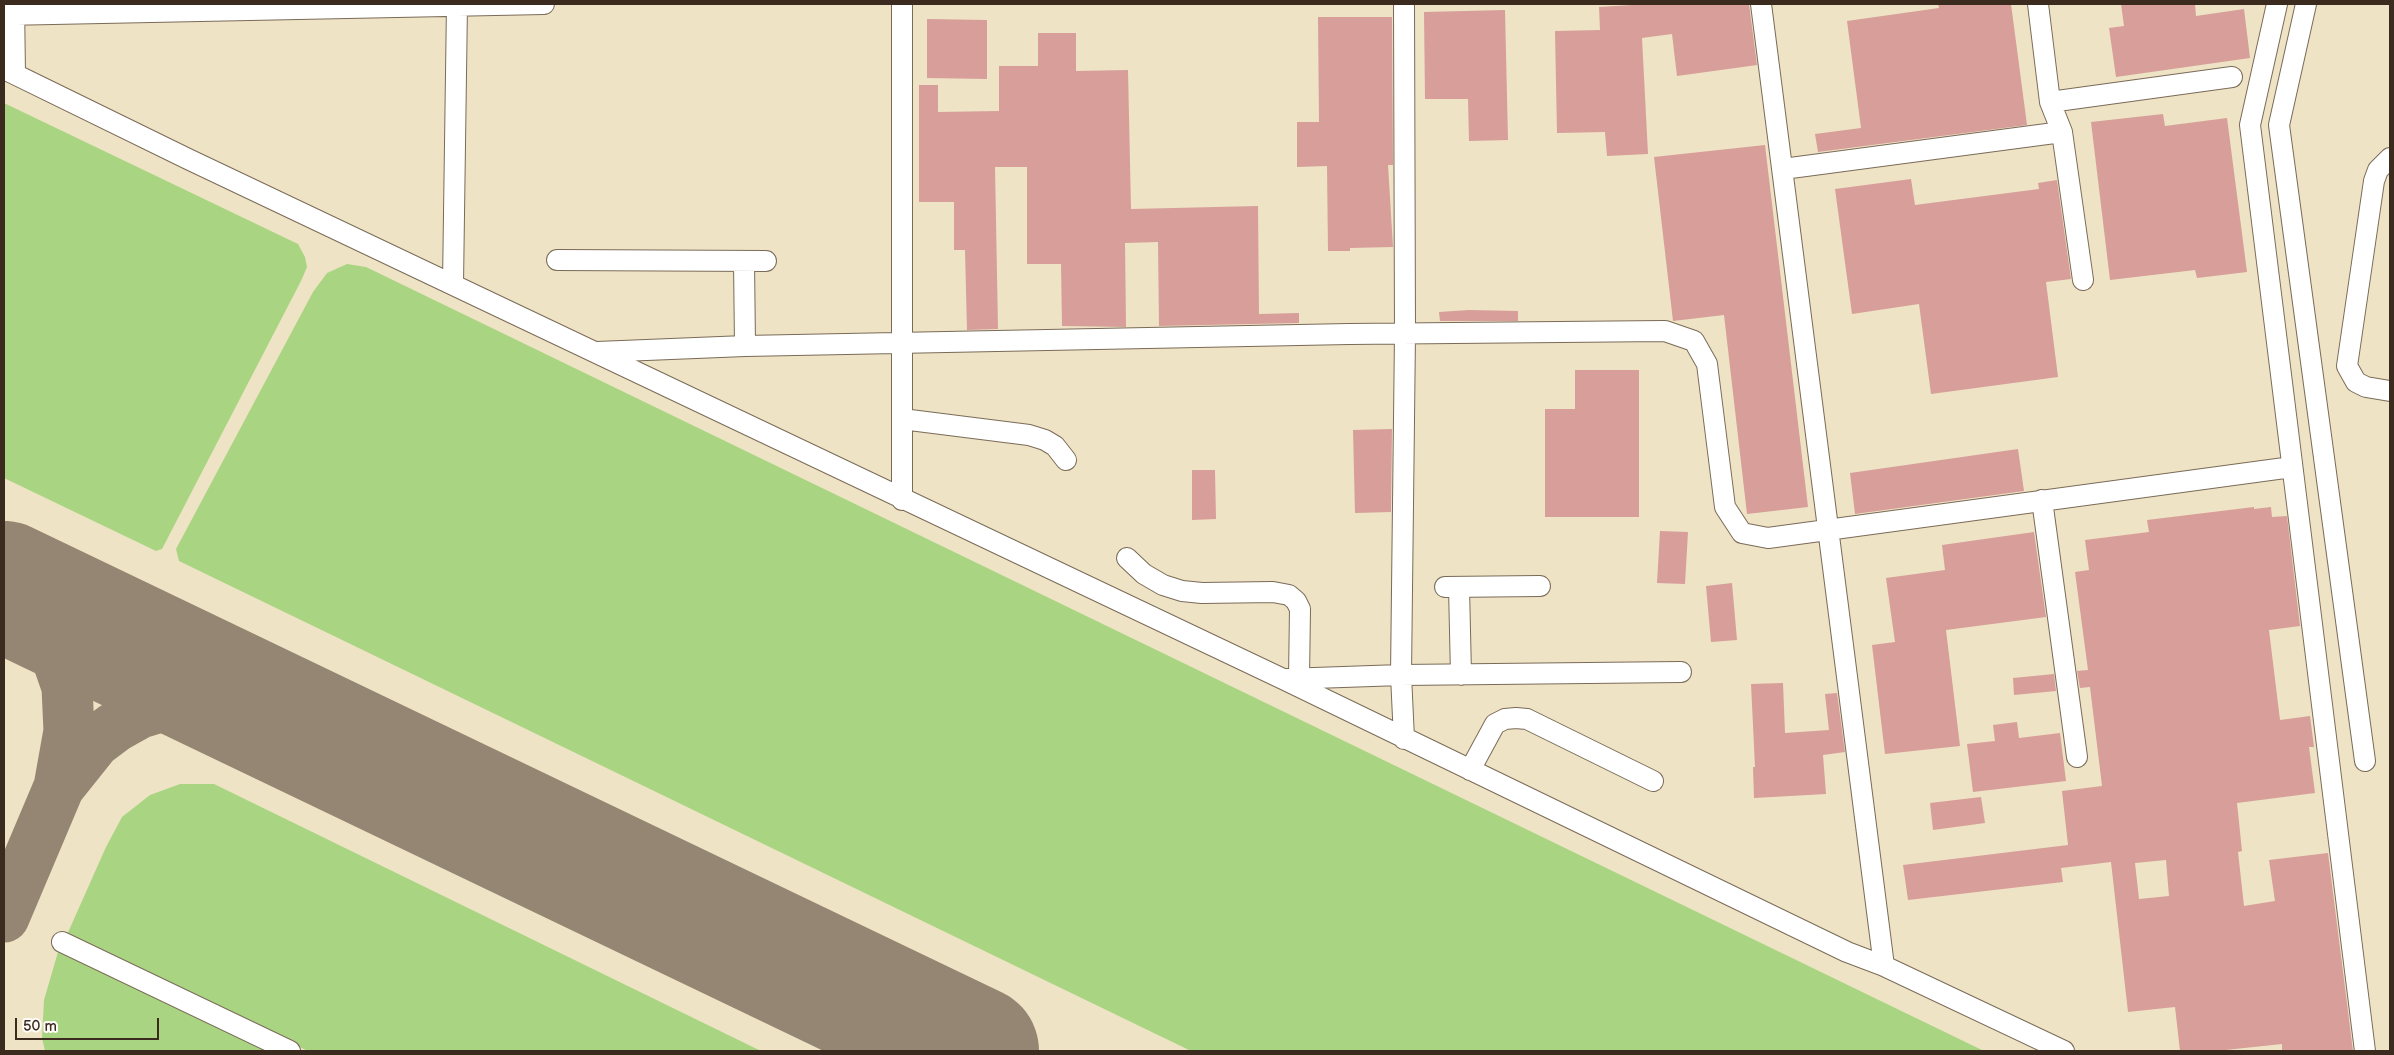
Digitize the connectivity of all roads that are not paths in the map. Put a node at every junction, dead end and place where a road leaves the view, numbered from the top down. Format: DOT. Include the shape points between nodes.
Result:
graph roads {
  1 [pos="544,4"];
  2 [pos="902,4"];
  3 [pos="1404,4"];
  4 [pos="1762,4"];
  5 [pos="2038,4"];
  6 [pos="2277,4"];
  7 [pos="2306,4"];
  8 [pos="457,5"];
  9 [pos="85,8"];
  10 [pos="11,11"];
  11 [pos="9,71"];
  12 [pos="2232,77"];
  13 [pos="2050,102"];
  14 [pos="2062,132"];
  15 [pos="2390,158"];
  16 [pos="1783,169"];
  17 [pos="557,260"];
  18 [pos="744,261"];
  19 [pos="766,261"];
  20 [pos="2083,280"];
  21 [pos="453,284"];
  22 [pos="1405,334"];
  23 [pos="902,343"];
  24 [pos="745,346"];
  25 [pos="594,352"];
  26 [pos="2390,390"];
  27 [pos="902,419"];
  28 [pos="1066,460"];
  29 [pos="2292,467"];
  30 [pos="902,500"];
  31 [pos="2042,500"];
  32 [pos="1827,530"];
  33 [pos="1127,558"];
  34 [pos="1540,586"];
  35 [pos="1681,672"];
  36 [pos="1401,675"];
  37 [pos="1461,675"];
  38 [pos="1291,679"];
  39 [pos="1404,739"];
  40 [pos="2077,757"];
  41 [pos="2365,761"];
  42 [pos="1470,770"];
  43 [pos="1653,781"];
  44 [pos="62,942"];
  45 [pos="1884,966"];
  46 [pos="290,1051"];
  47 [pos="2064,1051"];
  48 [pos="2365,1051"];
  1 -- 8 [label="street"];
  2 -- 23 [label="street"];
  3 -- 22 [label="street"];
  4 -- 16 [label="street"];
  5 -- 13 [label="street"];
  6 -- 29 [label="street" via="2250,125"];
  7 -- 41 [label="street" via="2278,125"];
  8 -- 9 [label="street"];
  8 -- 21 [label="street"];
  9 -- 10 [label="street"];
  10 -- 11 [label="street"];
  11 -- 21 [label="street"];
  12 -- 13 [label="street"];
  13 -- 14 [label="street"];
  14 -- 16 [label="street"];
  14 -- 20 [label="street"];
  15 -- 26 [label="street" via="2378,170 2374,181 2348,366 2356,382 2366,387"];
  16 -- 32 [label="street"];
  17 -- 18 [label="street"];
  18 -- 19 [label="street"];
  18 -- 24 [label="street"];
  21 -- 25 [label="street"];
  22 -- 23 [label="street"];
  22 -- 32 [label="street" via="1665,331 1694,341 1707,364 1725,507 1742,533 1768,538"];
  22 -- 36 [label="street"];
  23 -- 24 [label="street"];
  23 -- 27 [label="street"];
  24 -- 25 [label="street"];
  25 -- 30 [label="street"];
  27 -- 28 [label="street" via="1045,440 1055,446"];
  27 -- 30 [label="street"];
  29 -- 31 [label="street"];
  29 -- 48 [label="street"];
  30 -- 38 [label="street"];
  31 -- 32 [label="street"];
  31 -- 40 [label="street"];
  32 -- 45 [label="street"];
  33 -- 38 [label="street" via="1162,585 1182,591 1273,592 1296,600 1300,610"];
  34 -- 37 [label="street" via="1452,587"];
  35 -- 37 [label="street"];
  36 -- 37 [label="street"];
  36 -- 38 [label="street"];
  36 -- 39 [label="street"];
  38 -- 39 [label="street"];
  39 -- 42 [label="street"];
  42 -- 43 [label="street" via="1495,724 1516,718 1527,719"];
  42 -- 45 [label="street" via="1847,952"];
  44 -- 46 [label="street"];
  45 -- 47 [label="street"];
}
